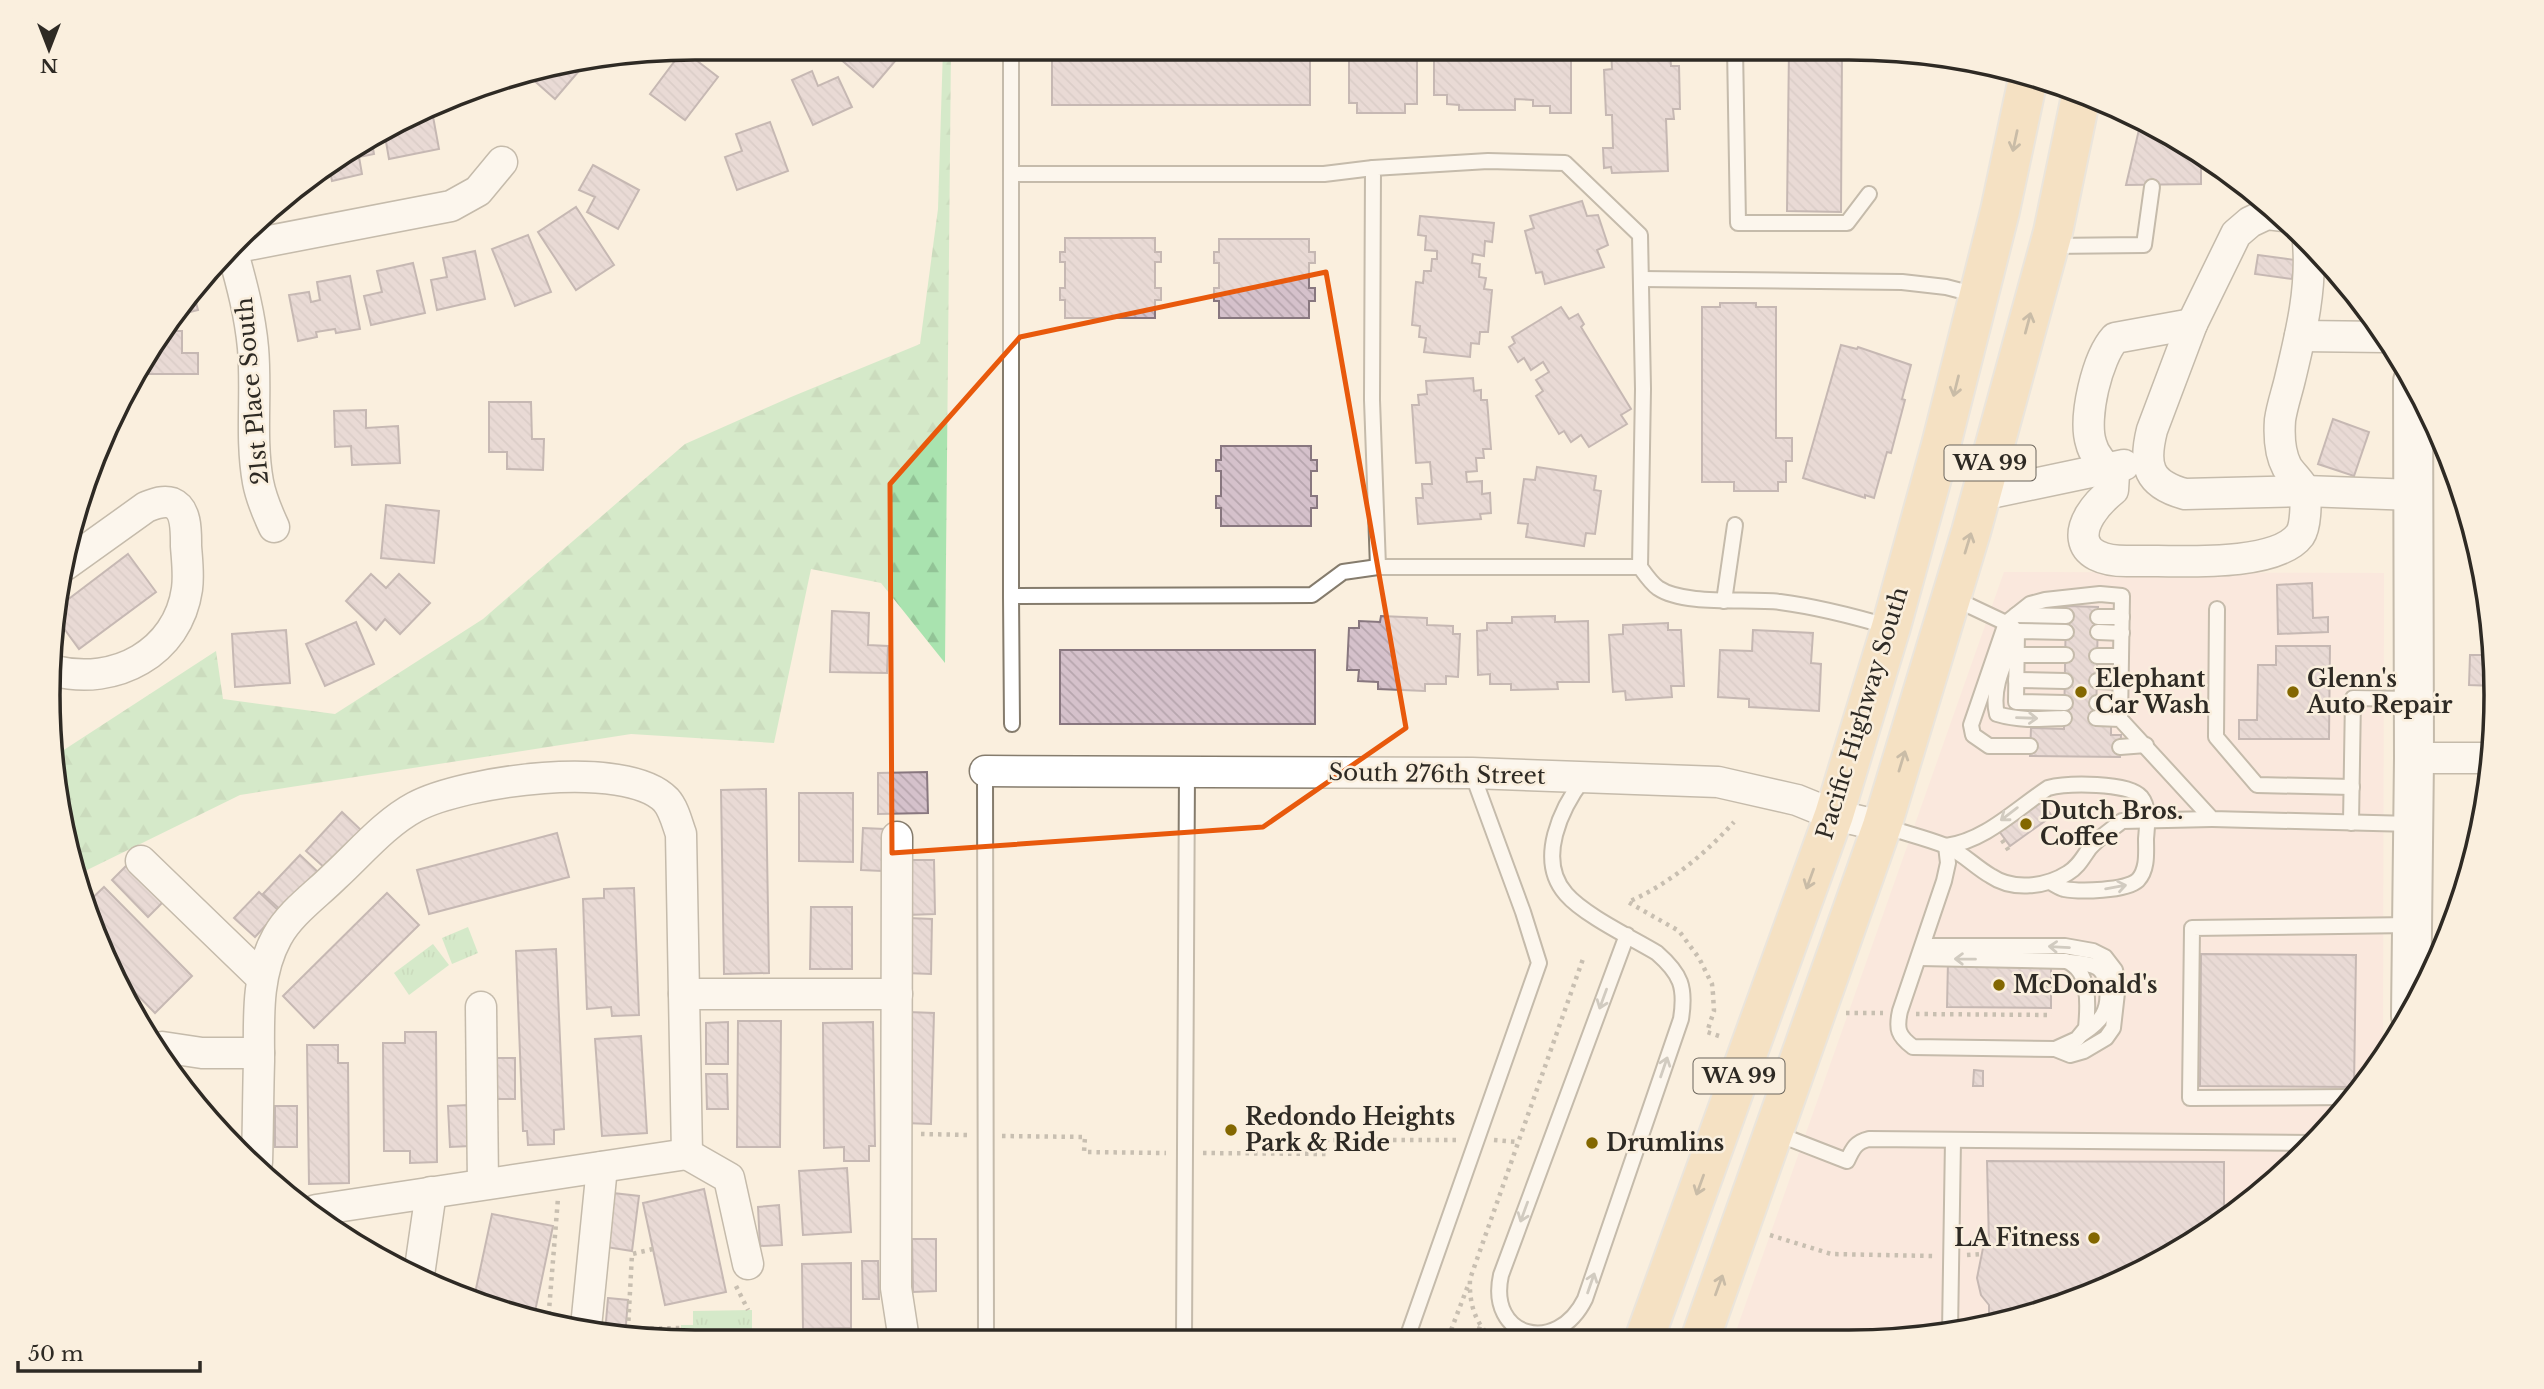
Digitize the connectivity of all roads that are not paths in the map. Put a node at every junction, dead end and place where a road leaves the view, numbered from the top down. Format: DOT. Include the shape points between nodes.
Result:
graph roads {
  1 [pos="1011,60"];
  2 [pos="1735,60"];
  3 [pos="2027,85"];
  4 [pos="2080,103"];
  5 [pos="502,162"];
  6 [pos="1373,168"];
  7 [pos="1011,174"];
  8 [pos="2152,187"];
  9 [pos="1870,194"];
  10 [pos="2265,215"];
  11 [pos="244,246"];
  12 [pos="2049,246"];
  13 [pos="234,257"];
  14 [pos="2310,257"];
  15 [pos="1641,279"];
  16 [pos="1978,295"];
  17 [pos="2192,324"];
  18 [pos="2300,336"];
  19 [pos="2373,337"];
  20 [pos="2413,403"];
  21 [pos="2280,420"];
  22 [pos="2148,460"];
  23 [pos="2107,468"];
  24 [pos="2256,491"];
  25 [pos="2305,491"];
  26 [pos="1981,495"];
  27 [pos="2414,495"];
  28 [pos="1735,525"];
  29 [pos="274,527"];
  30 [pos="75,558"];
  31 [pos="1378,567"];
  32 [pos="1640,567"];
  33 [pos="1011,596"];
  34 [pos="1951,597"];
  35 [pos="1724,601"];
  36 [pos="2217,609"];
  37 [pos="2066,616"];
  38 [pos="2098,617"];
  39 [pos="2122,617"];
  40 [pos="2013,623"];
  41 [pos="1891,627"];
  42 [pos="2066,632"];
  43 [pos="2098,632"];
  44 [pos="2122,633"];
  45 [pos="2017,654"];
  46 [pos="2066,655"];
  47 [pos="2097,656"];
  48 [pos="2121,656"];
  49 [pos="61,672"];
  50 [pos="2016,680"];
  51 [pos="2065,681"];
  52 [pos="2097,681"];
  53 [pos="2121,682"];
  54 [pos="2414,699"];
  55 [pos="2065,703"];
  56 [pos="2096,711"];
  57 [pos="2121,711"];
  58 [pos="2064,718"];
  59 [pos="1012,724"];
  60 [pos="2146,745"];
  61 [pos="2030,746"];
  62 [pos="2120,747"];
  63 [pos="2414,758"];
  64 [pos="2481,758"];
  65 [pos="985,771"];
  66 [pos="1187,771"];
  67 [pos="1472,773"];
  68 [pos="1584,777"];
  69 [pos="2352,787"];
  70 [pos="1834,815"];
  71 [pos="2212,819"];
  72 [pos="2147,820"];
  73 [pos="2351,823"];
  74 [pos="2413,824"];
  75 [pos="1882,826"];
  76 [pos="898,837"];
  77 [pos="1946,846"];
  78 [pos="141,861"];
  79 [pos="2050,882"];
  80 [pos="2411,925"];
  81 [pos="1627,935"];
  82 [pos="1921,952"];
  83 [pos="2066,961"];
  84 [pos="262,978"];
  85 [pos="2411,990"];
  86 [pos="684,994"];
  87 [pos="897,995"];
  88 [pos="481,1007"];
  89 [pos="2081,1035"];
  90 [pos="168,1048"];
  91 [pos="2055,1049"];
  92 [pos="259,1053"];
  93 [pos="2340,1097"];
  94 [pos="1774,1132"];
  95 [pos="1953,1140"];
  96 [pos="2300,1143"];
  97 [pos="687,1154"];
  98 [pos="257,1155"];
  99 [pos="602,1167"];
  100 [pos="483,1184"];
  101 [pos="431,1192"];
  102 [pos="323,1209"];
  103 [pos="748,1264"];
  104 [pos="420,1267"];
  105 [pos="587,1320"];
  106 [pos="1950,1321"];
  107 [pos="902,1330"];
  108 [pos="986,1330"];
  109 [pos="1184,1330"];
  110 [pos="1410,1330"];
  111 [pos="1523,1330"];
  112 [pos="1555,1330"];
  113 [pos="1648,1330"];
  114 [pos="1703,1330"];
  1 -- 7 [label="lane"];
  2 -- 9 [label="lane" via="1738,223 1847,223"];
  3 -- 16 [label="main road, Pacific Highway South / WA 99, one-way"];
  4 -- 12 [label="main road, WA 99"];
  5 -- 11 [label="street" via="478,191 452,206"];
  6 -- 7 [label="lane" via="1324,174"];
  6 -- 15 [label="lane" via="1488,161 1565,163 1640,235"];
  6 -- 31 [label="lane" via="1371,400"];
  7 -- 33 [label="lane"];
  8 -- 12 [label="lane" via="2144,245"];
  10 -- 17 [label="street" via="2236,234"];
  26 -- 12 [label="main road, WA 99, one-way"];
  13 -- 29 [label="street, 21st Place South" via="247,299 253,350 258,483"];
  14 -- 18 [label="street"];
  15 -- 16 [label="lane" via="1902,282"];
  15 -- 32 [label="lane"];
  16 -- 41 [label="main road, Pacific Highway South / WA 99, one-way"];
  17 -- 22 [label="street" via="2151,430"];
  17 -- 23 [label="street" via="2124,335 2108,345 2100,364 2089,430 2095,453"];
  18 -- 19 [label="street"];
  18 -- 21 [label="street"];
  20 -- 27 [label="main road"];
  21 -- 24 [label="street" via="2270,476"];
  21 -- 25 [label="street" via="2286,466"];
  22 -- 23 [label="street"];
  22 -- 24 [label="street" via="2158,483 2185,494"];
  23 -- 25 [label="street" via="2114,474 2113,490 2097,503 2081,533 2087,547 2112,561 2232,560 2278,550 2303,532"];
  23 -- 26 [label="street"];
  24 -- 25 [label="street"];
  25 -- 27 [label="street"];
  34 -- 26 [label="main road, WA 99, one-way"];
  27 -- 54 [label="main road"];
  28 -- 35 [label="lane"];
  30 -- 49 [label="street" via="146,507 173,503 186,527 188,587 177,621 164,640 133,666 84,675"];
  31 -- 32 [label="lane"];
  31 -- 33 [label="lane" via="1343,572 1312,595"];
  32 -- 35 [label="lane" via="1657,587"];
  33 -- 59 [label="lane"];
  34 -- 40 [label="lane"];
  75 -- 34 [label="main road, WA 99, one-way"];
  35 -- 41 [label="lane" via="1779,602 1832,610"];
  36 -- 69 [label="lane" via="2216,737 2257,785"];
  37 -- 40 [label="lane"];
  38 -- 39 [label="lane"];
  39 -- 40 [label="lane" via="2122,596 2100,594 2030,604"];
  39 -- 44 [label="lane"];
  40 -- 42 [label="lane"];
  40 -- 45 [label="lane"];
  40 -- 58 [label="lane, one-way" via="1995,691 1997,714"];
  40 -- 61 [label="lane" via="1988,674 1971,725 1973,735 1989,746"];
  41 -- 70 [label="main road, Pacific Highway South / WA 99"];
  43 -- 44 [label="lane"];
  44 -- 48 [label="lane"];
  45 -- 46 [label="lane"];
  45 -- 50 [label="lane"];
  47 -- 48 [label="lane"];
  48 -- 53 [label="lane"];
  50 -- 51 [label="lane"];
  50 -- 55 [label="lane" via="2016,702"];
  52 -- 53 [label="lane"];
  53 -- 57 [label="lane"];
  54 -- 63 [label="main road"];
  54 -- 69 [label="lane" via="2353,698"];
  56 -- 57 [label="lane"];
  57 -- 60 [label="lane"];
  60 -- 62 [label="lane"];
  60 -- 71 [label="lane"];
  63 -- 64 [label="street"];
  63 -- 74 [label="main road"];
  65 -- 66 [label="street, South 276th Street"];
  65 -- 108 [label="lane"];
  66 -- 67 [label="street, South 276th Street"];
  66 -- 109 [label="lane"];
  67 -- 68 [label="street, South 276th Street"];
  67 -- 110 [label="lane" via="1539,963"];
  68 -- 70 [label="street, South 276th Street" via="1718,782 1797,800"];
  68 -- 81 [label="lane" via="1558,822 1556,875 1574,901"];
  69 -- 73 [label="lane"];
  70 -- 75 [label="street, South 276th Street"];
  70 -- 113 [label="main road, Pacific Highway South / WA 99, one-way"];
  71 -- 72 [label="lane"];
  71 -- 73 [label="lane"];
  72 -- 77 [label="lane, one-way" via="2146,804 2133,790 2060,785 2048,788 1975,838"];
  72 -- 79 [label="lane" via="2122,821 2070,872"];
  79 -- 72 [label="lane, one-way" via="2064,889 2102,889 2137,880 2145,867"];
  73 -- 74 [label="lane"];
  74 -- 80 [label="main road"];
  75 -- 77 [label="lane"];
  75 -- 94 [label="main road, WA 99"];
  76 -- 87 [label="street"];
  77 -- 79 [label="lane" via="2007,884"];
  77 -- 82 [label="lane" via="1944,881"];
  78 -- 84 [label="street"];
  80 -- 85 [label="main road"];
  80 -- 93 [label="lane" via="2192,928 2190,1098"];
  81 -- 111 [label="lane, one-way" via="1501,1275 1505,1315"];
  112 -- 81 [label="lane, one-way" via="1579,1311 1585,1299 1681,1019 1684,1002 1679,978 1657,953"];
  83 -- 82 [label="lane, one-way"];
  82 -- 91 [label="lane" via="1897,1027 1901,1038 1913,1047"];
  91 -- 82 [label="lane, one-way" via="2070,1055 2084,1051 2113,1028 2118,984 2105,957 2065,946"];
  83 -- 89 [label="lane" via="2080,971 2086,992 2086,1028"];
  83 -- 89 [label="lane" via="2090,965 2106,978 2108,1005 2095,1025"];
  84 -- 86 [label="street" via="273,944 293,916 389,825 415,807 482,785 580,779 631,782 667,800 675,815 681,834"];
  84 -- 92 [label="street"];
  86 -- 87 [label="street"];
  86 -- 97 [label="street"];
  87 -- 107 [label="street" via="896,1288"];
  88 -- 100 [label="street"];
  89 -- 91 [label="lane"];
  90 -- 92 [label="street" via="202,1054"];
  92 -- 98 [label="street"];
  94 -- 95 [label="lane" via="1847,1161 1855,1145 1870,1139"];
  114 -- 94 [label="main road, WA 99, one-way"];
  95 -- 96 [label="lane"];
  95 -- 106 [label="lane"];
  97 -- 99 [label="street"];
  97 -- 103 [label="street" via="729,1178"];
  99 -- 100 [label="street"];
  99 -- 105 [label="street"];
  100 -- 101 [label="street"];
  101 -- 102 [label="street"];
  101 -- 104 [label="street"];
}
